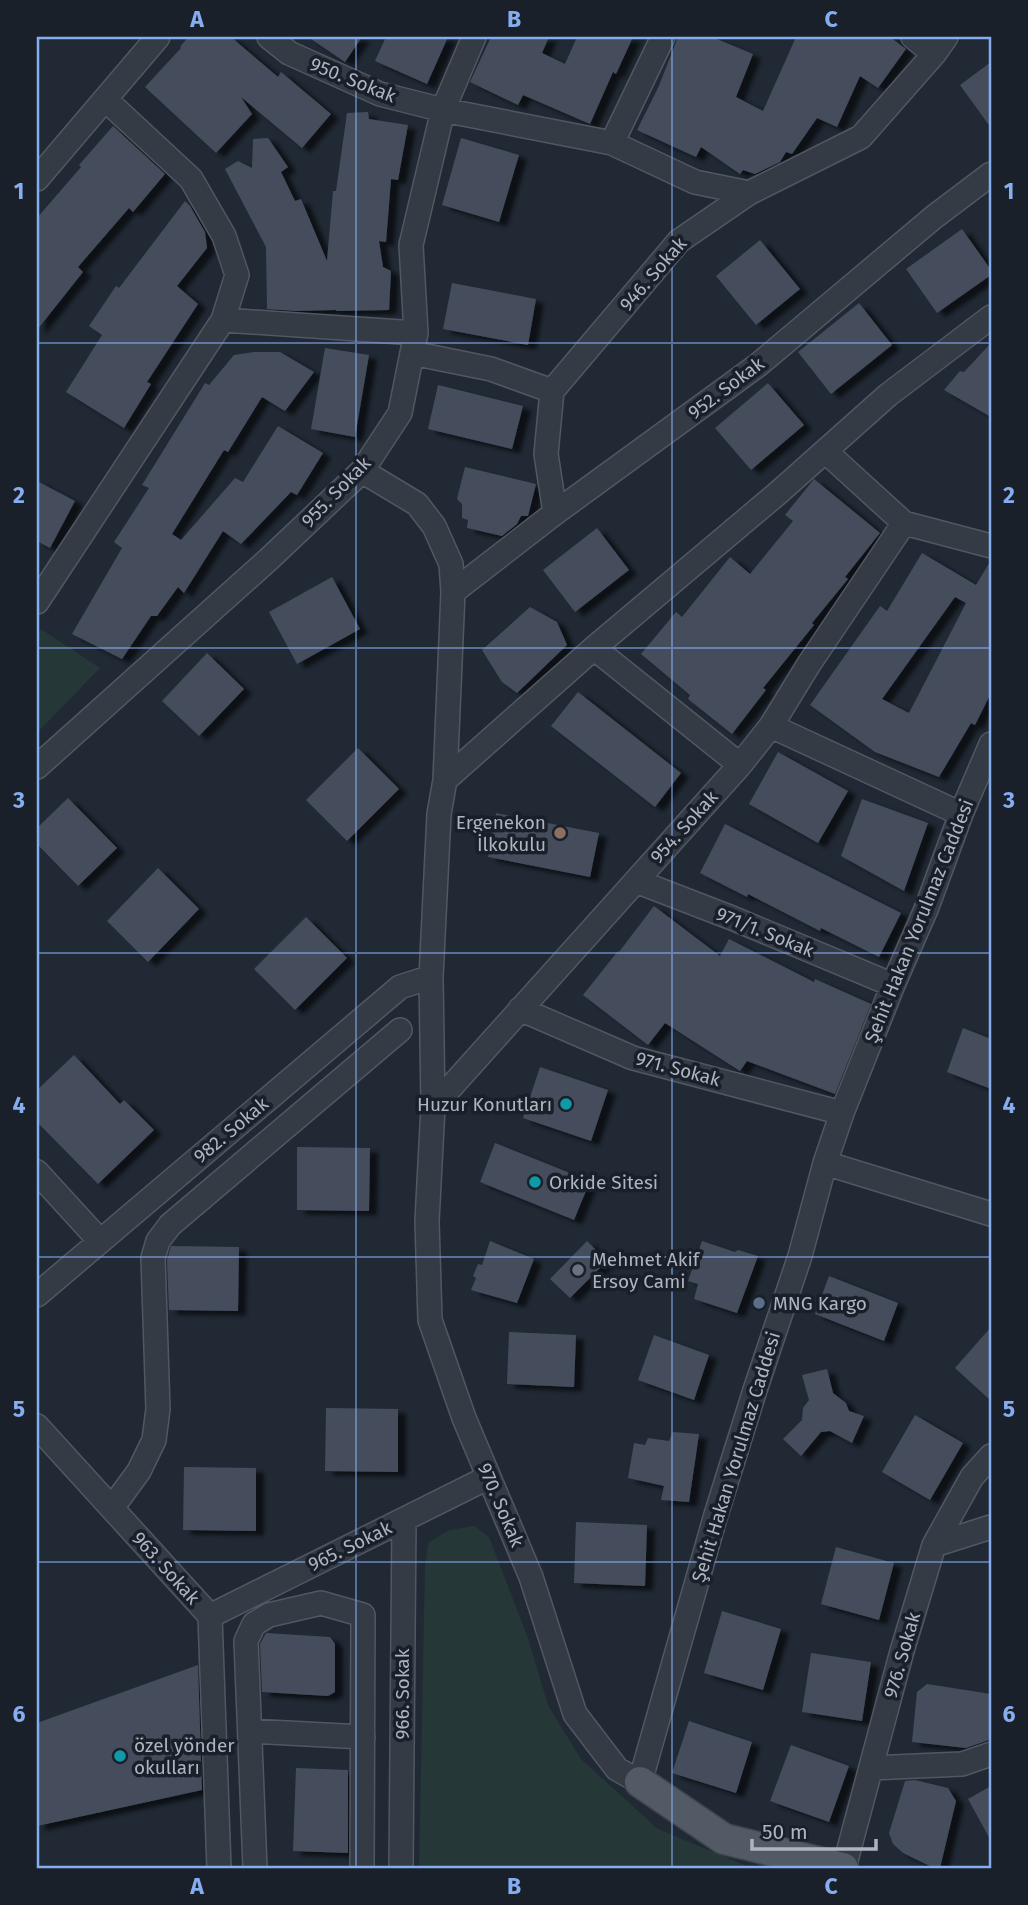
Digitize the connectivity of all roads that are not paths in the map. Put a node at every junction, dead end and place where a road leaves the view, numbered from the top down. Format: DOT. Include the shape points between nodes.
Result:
graph roads {
  1 [pos="158,37"];
  2 [pos="269,37"];
  3 [pos="474,37"];
  4 [pos="663,37"];
  5 [pos="913,37"];
  6 [pos="940,46"];
  7 [pos="105,99"];
  8 [pos="443,110"];
  9 [pos="612,143"];
  10 [pos="991,174"];
  11 [pos="37,179"];
  12 [pos="749,192"];
  13 [pos="991,317"];
  14 [pos="223,320"];
  15 [pos="414,343"];
  16 [pos="552,391"];
  17 [pos="825,451"];
  18 [pos="362,471"];
  19 [pos="555,513"];
  20 [pos="904,523"];
  21 [pos="991,545"];
  22 [pos="46,568"];
  23 [pos="453,593"];
  24 [pos="37,602"];
  25 [pos="594,648"];
  26 [pos="771,726"];
  27 [pos="991,744"];
  28 [pos="740,765"];
  29 [pos="37,767"];
  30 [pos="445,780"];
  31 [pos="961,814"];
  32 [pos="636,881"];
  33 [pos="431,976"];
  34 [pos="893,985"];
  35 [pos="520,1009"];
  36 [pos="400,1030"];
  37 [pos="433,1107"];
  38 [pos="842,1113"];
  39 [pos="825,1163"];
  40 [pos="37,1172"];
  41 [pos="991,1214"];
  42 [pos="100,1241"];
  43 [pos="37,1295"];
  44 [pos="37,1426"];
  45 [pos="991,1456"];
  46 [pos="489,1477"];
  47 [pos="112,1508"];
  48 [pos="404,1520"];
  49 [pos="991,1527"];
  50 [pos="934,1545"];
  51 [pos="210,1616"];
  52 [pos="250,1731"];
  53 [pos="363,1737"];
  54 [pos="991,1754"];
  55 [pos="871,1768"];
  56 [pos="640,1782"];
  57 [pos="218,1867"];
  58 [pos="255,1867"];
  59 [pos="833,1867"];
  60 [pos="362,1868"];
  61 [pos="401,1868"];
  1 -- 7 [label="street"];
  2 -- 8 [label="street, 950. Sokak" via="289,53 380,94"];
  3 -- 8 [label="street, 955. Sokak"];
  4 -- 9 [label="street"];
  5 -- 6 [label="street"];
  6 -- 12 [label="street, 946. Sokak" via="861,137"];
  7 -- 11 [label="street"];
  7 -- 14 [label="street" via="191,178 224,236 237,275"];
  8 -- 9 [label="street, 950. Sokak"];
  8 -- 15 [label="street, 955. Sokak" via="411,245"];
  9 -- 12 [label="street, 950. Sokak" via="695,182"];
  10 -- 19 [label="street, 952. Sokak" via="758,365"];
  12 -- 16 [label="street, 946. Sokak" via="679,241"];
  13 -- 17 [label="street" via="888,395"];
  14 -- 15 [label="street"];
  14 -- 22 [label="street"];
  15 -- 16 [label="street"];
  15 -- 18 [label="street, 955. Sokak" via="400,413"];
  16 -- 19 [label="street" via="546,454"];
  17 -- 20 [label="street"];
  17 -- 25 [label="street"];
  18 -- 23 [label="street, 970. Sokak" via="417,504 435,526 451,564"];
  18 -- 29 [label="street, 955. Sokak"];
  19 -- 23 [label="street, 952. Sokak"];
  20 -- 21 [label="street"];
  20 -- 26 [label="street, 954. Sokak"];
  22 -- 24 [label="street"];
  23 -- 30 [label="street, 970. Sokak"];
  25 -- 28 [label="street"];
  25 -- 30 [label="street"];
  26 -- 28 [label="street, 954. Sokak"];
  26 -- 31 [label="street"];
  27 -- 31 [label="street, Şehit Hakan Yorulmaz Caddesi"];
  28 -- 32 [label="street, 954. Sokak"];
  30 -- 33 [label="street, 970. Sokak" via="439,814"];
  31 -- 34 [label="street, Şehit Hakan Yorulmaz Caddesi"];
  32 -- 34 [label="street, 971/1. Sokak"];
  32 -- 35 [label="street, 954. Sokak"];
  33 -- 37 [label="street, 970. Sokak"];
  33 -- 42 [label="street, 982. Sokak" via="400,987"];
  34 -- 38 [label="street, Şehit Hakan Yorulmaz Caddesi"];
  35 -- 37 [label="street, 954. Sokak"];
  35 -- 38 [label="street, 971. Sokak" via="634,1058"];
  36 -- 47 [label="street" via="170,1225 158,1241 153,1258 158,1409 154,1440 139,1471"];
  37 -- 46 [label="street, 970. Sokak" via="427,1220 430,1320"];
  38 -- 39 [label="street, Şehit Hakan Yorulmaz Caddesi"];
  39 -- 41 [label="street"];
  39 -- 56 [label="street, Şehit Hakan Yorulmaz Caddesi" via="800,1256 715,1518"];
  40 -- 42 [label="street"];
  42 -- 43 [label="street, 982. Sokak"];
  44 -- 47 [label="street, 963. Sokak"];
  45 -- 50 [label="street, 976. Sokak" via="972,1477"];
  46 -- 48 [label="street, 965. Sokak"];
  46 -- 56 [label="street, 970. Sokak" via="531,1577 575,1714 617,1769"];
  47 -- 51 [label="street, 963. Sokak"];
  48 -- 51 [label="street, 965. Sokak"];
  48 -- 61 [label="street, 966. Sokak"];
  49 -- 50 [label="street"];
  50 -- 55 [label="street, 976. Sokak"];
  51 -- 57 [label="street, 963. Sokak"];
  52 -- 53 [label="street"];
  52 -- 53 [label="street" via="246,1641 250,1631 269,1615 321,1603 363,1615"];
  52 -- 58 [label="street"];
  53 -- 60 [label="street"];
  54 -- 55 [label="street" via="962,1764"];
  55 -- 59 [label="street, 976. Sokak"];
  56 -- 59 [label="main road, 970. Sokak" via="724,1839"];
  57 -- 58 [label="street"];
}
